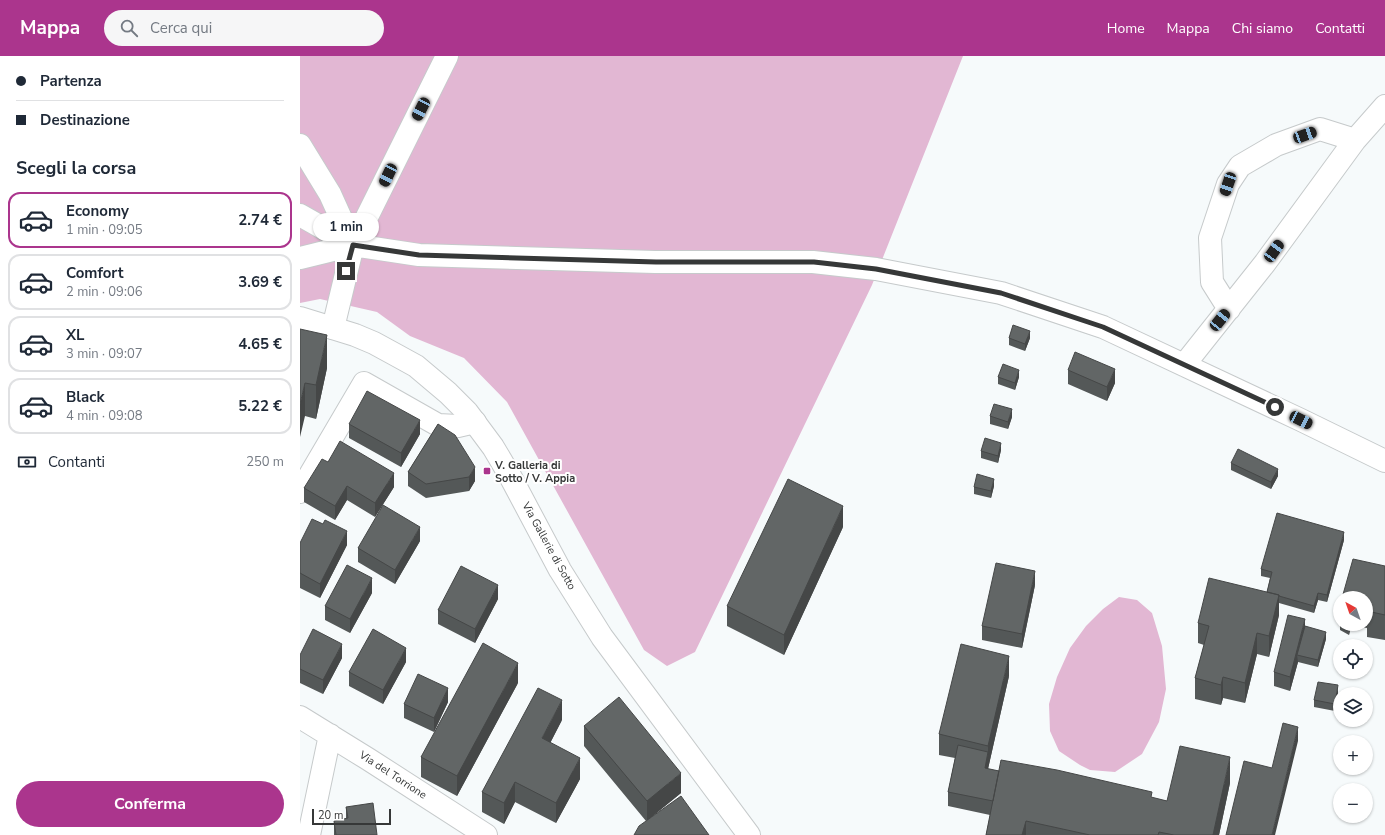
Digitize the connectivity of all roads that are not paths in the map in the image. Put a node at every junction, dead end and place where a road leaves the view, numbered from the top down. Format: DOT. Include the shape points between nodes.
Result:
graph roads {
  1 [pos="448,56"];
  2 [pos="1385,106"];
  3 [pos="1354,140"];
  4 [pos="300,145"];
  5 [pos="300,215"];
  6 [pos="353,245"];
  7 [pos="300,258"];
  8 [pos="1229,309"];
  9 [pos="300,318"];
  10 [pos="333,328"];
  11 [pos="1184,365"];
  12 [pos="475,422"];
  13 [pos="1385,461"];
  14 [pos="300,492"];
  15 [pos="300,717"];
  16 [pos="330,735"];
  17 [pos="309,835"];
  18 [pos="486,835"];
  19 [pos="749,835"];
  1 -- 6 [label="main road"];
  2 -- 3 [label="main road"];
  3 -- 8 [label="main road"];
  3 -- 8 [label="main road" via="1320,130 1276,145 1240,166 1228,184 1210,238 1212,282"];
  4 -- 6 [label="main road" via="330,194"];
  5 -- 6 [label="main road"];
  6 -- 7 [label="main road"];
  6 -- 10 [label="main road"];
  6 -- 11 [label="main road" via="419,255 656,262 814,262 876,269 1001,293 1103,327"];
  8 -- 11 [label="main road"];
  9 -- 10 [label="main road, Via Gallerie di Sotto"];
  10 -- 12 [label="main road, Via Gallerie di Sotto" via="374,343 416,366 448,393"];
  11 -- 13 [label="main road"];
  12 -- 14 [label="main road" via="458,426 438,425 364,383"];
  12 -- 19 [label="main road, Via Gallerie di Sotto" via="509,474 560,570 602,637"];
  15 -- 16 [label="main road, Via del Torrione"];
  16 -- 17 [label="main road"];
  16 -- 18 [label="main road, Via del Torrione"];
}
